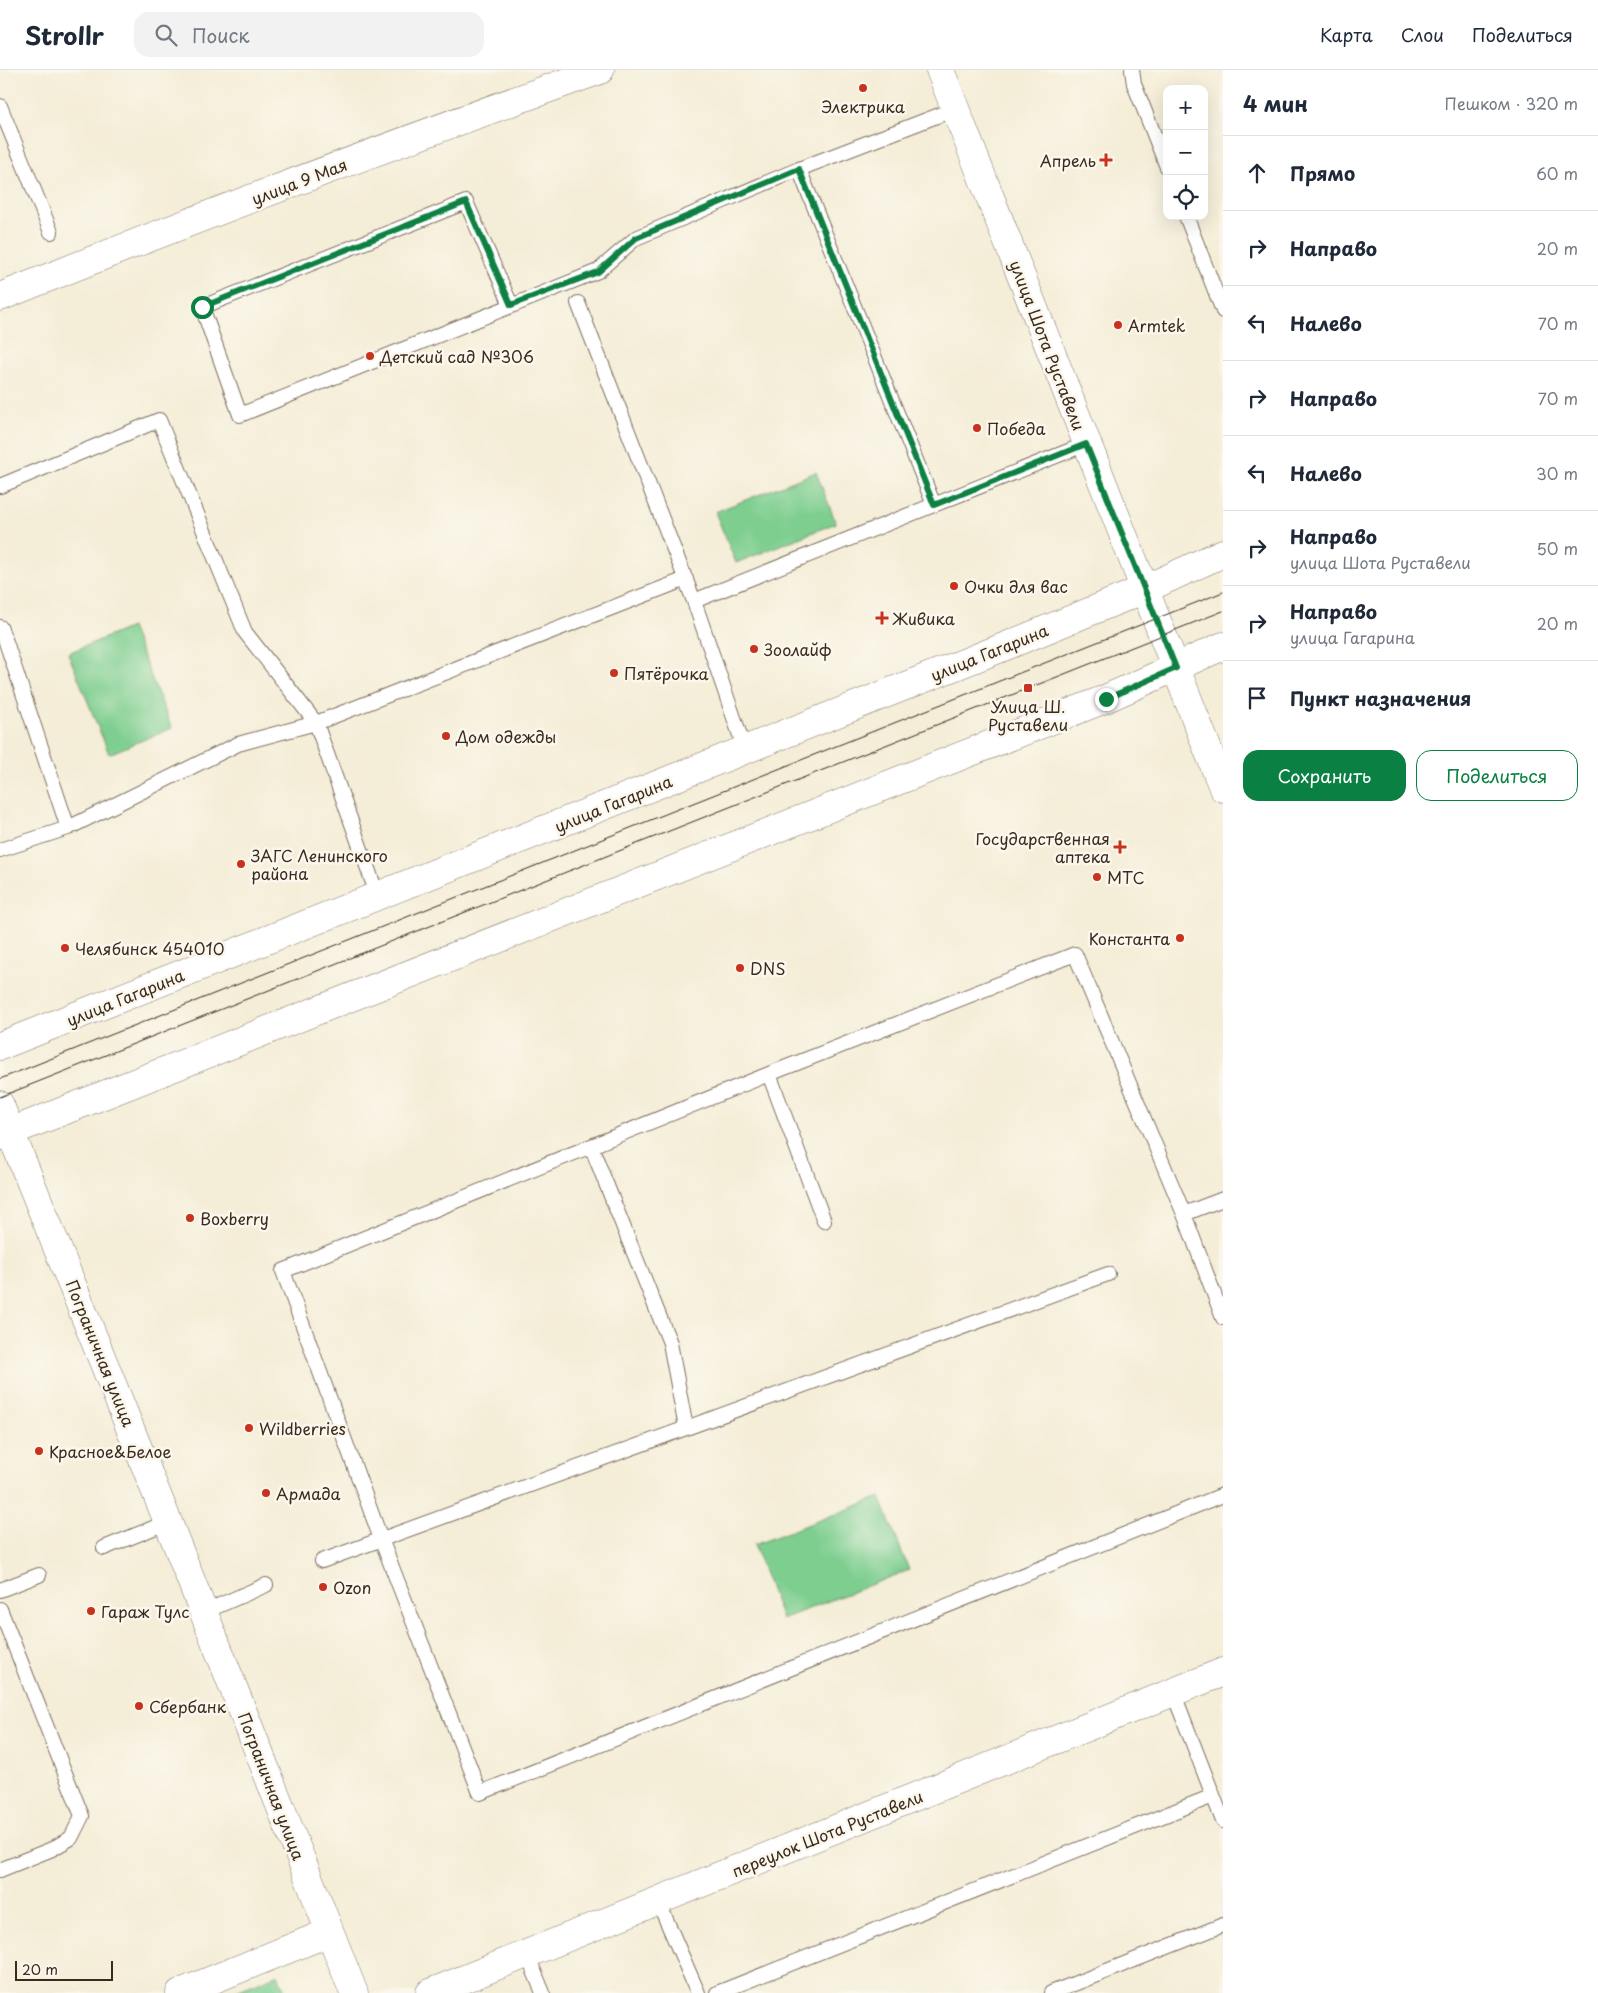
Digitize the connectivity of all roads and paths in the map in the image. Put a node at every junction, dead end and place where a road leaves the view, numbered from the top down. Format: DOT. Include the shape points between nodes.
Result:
graph roads {
  1 [pos="600,70"];
  2 [pos="940,70"];
  3 [pos="1132,70"];
  4 [pos="0,106"];
  5 [pos="955,109"];
  6 [pos="1163,156"];
  7 [pos="799,169"];
  8 [pos="1188,220"];
  9 [pos="51,232"];
  10 [pos="0,297"];
  11 [pos="578,303"];
  12 [pos="511,305"];
  13 [pos="1223,311"];
  14 [pos="1086,444"];
  15 [pos="0,486"];
  16 [pos="934,505"];
  17 [pos="1223,553"];
  18 [pos="686,579"];
  19 [pos="1145,589"];
  20 [pos="694,600"];
  21 [pos="0,628"];
  22 [pos="1223,646"];
  23 [pos="1176,668"];
  24 [pos="316,723"];
  25 [pos="745,750"];
  26 [pos="1223,788"];
  27 [pos="68,828"];
  28 [pos="0,850"];
  29 [pos="378,897"];
  30 [pos="0,1046"];
  31 [pos="768,1074"];
  32 [pos="0,1105"];
  33 [pos="5,1133"];
  34 [pos="591,1146"];
  35 [pos="1223,1199"];
  36 [pos="1184,1214"];
  37 [pos="824,1221"];
  38 [pos="1108,1274"];
  39 [pos="1223,1318"];
  40 [pos="686,1428"];
  41 [pos="1223,1495"];
  42 [pos="168,1522"];
  43 [pos="382,1539"];
  44 [pos="104,1548"];
  45 [pos="322,1561"];
  46 [pos="39,1575"];
  47 [pos="266,1585"];
  48 [pos="0,1590"];
  49 [pos="0,1609"];
  50 [pos="204,1612"];
  51 [pos="1223,1672"];
  52 [pos="1173,1692"];
  53 [pos="1213,1796"];
  54 [pos="1223,1821"];
  55 [pos="0,1870"];
  56 [pos="658,1901"];
  57 [pos="1223,1925"];
  58 [pos="330,1932"];
  59 [pos="527,1954"];
  60 [pos="180,1993"];
  61 [pos="354,1993"];
  62 [pos="430,1993"];
  63 [pos="543,1993"];
  64 [pos="698,1993"];
  65 [pos="717,1993"];
  66 [pos="1051,1993"];
  1 -- 10 [label="street, улица 9 Мая"];
  2 -- 5 [label="street, улица Шота Руставели"];
  3 -- 6 [label="lane" via="1134,84"];
  4 -- 9 [label="lane"];
  5 -- 7 [label="lane"];
  5 -- 14 [label="street, улица Шота Руставели"];
  7 -- 12 [label="lane" via="636,238 598,272"];
  7 -- 16 [label="lane"];
  8 -- 13 [label="lane"];
  11 -- 18 [label="lane"];
  12 -- 12 [label="lane" via="466,202 202,307 240,414"];
  14 -- 16 [label="lane"];
  14 -- 19 [label="street, улица Шота Руставели"];
  15 -- 24 [label="lane" via="159,420 245,632"];
  16 -- 20 [label="lane"];
  17 -- 19 [label="street, улица Гагарина"];
  18 -- 20 [label="lane"];
  18 -- 24 [label="lane"];
  19 -- 23 [label="street, улица Шота Руставели"];
  19 -- 25 [label="street, улица Гагарина"];
  20 -- 25 [label="lane"];
  21 -- 27 [label="lane"];
  22 -- 23 [label="street"];
  23 -- 26 [label="street, улица Шота Руставели"];
  23 -- 33 [label="street" via="1106,699"];
  24 -- 27 [label="lane" via="238,744"];
  24 -- 29 [label="lane"];
  25 -- 29 [label="street, улица Гагарина"];
  27 -- 28 [label="lane"];
  29 -- 30 [label="street, улица Гагарина"];
  31 -- 34 [label="lane"];
  31 -- 36 [label="lane" via="1075,954"];
  31 -- 37 [label="lane"];
  32 -- 33 [label="street, Пограничная улица"];
  33 -- 42 [label="street, Пограничная улица"];
  34 -- 40 [label="lane" via="670,1343"];
  34 -- 43 [label="lane" via="283,1270"];
  35 -- 36 [label="lane"];
  36 -- 39 [label="lane"];
  38 -- 40 [label="lane"];
  40 -- 43 [label="lane"];
  41 -- 43 [label="lane" via="480,1793"];
  42 -- 44 [label="lane"];
  42 -- 50 [label="street, Пограничная улица"];
  43 -- 45 [label="lane"];
  46 -- 48 [label="lane"];
  47 -- 50 [label="lane"];
  49 -- 55 [label="lane" via="82,1816 71,1838"];
  50 -- 58 [label="street, Пограничная улица"];
  51 -- 52 [label="street, переулок Шота Руставели"];
  52 -- 53 [label="lane"];
  52 -- 56 [label="street, переулок Шота Руставели"];
  53 -- 54 [label="lane"];
  53 -- 65 [label="lane"];
  56 -- 59 [label="street, переулок Шота Руставели"];
  56 -- 64 [label="lane"];
  57 -- 66 [label="lane"];
  58 -- 60 [label="street"];
  58 -- 61 [label="street, Пограничная улица"];
  59 -- 62 [label="street, переулок Шота Руставели"];
  59 -- 63 [label="lane"];
}
